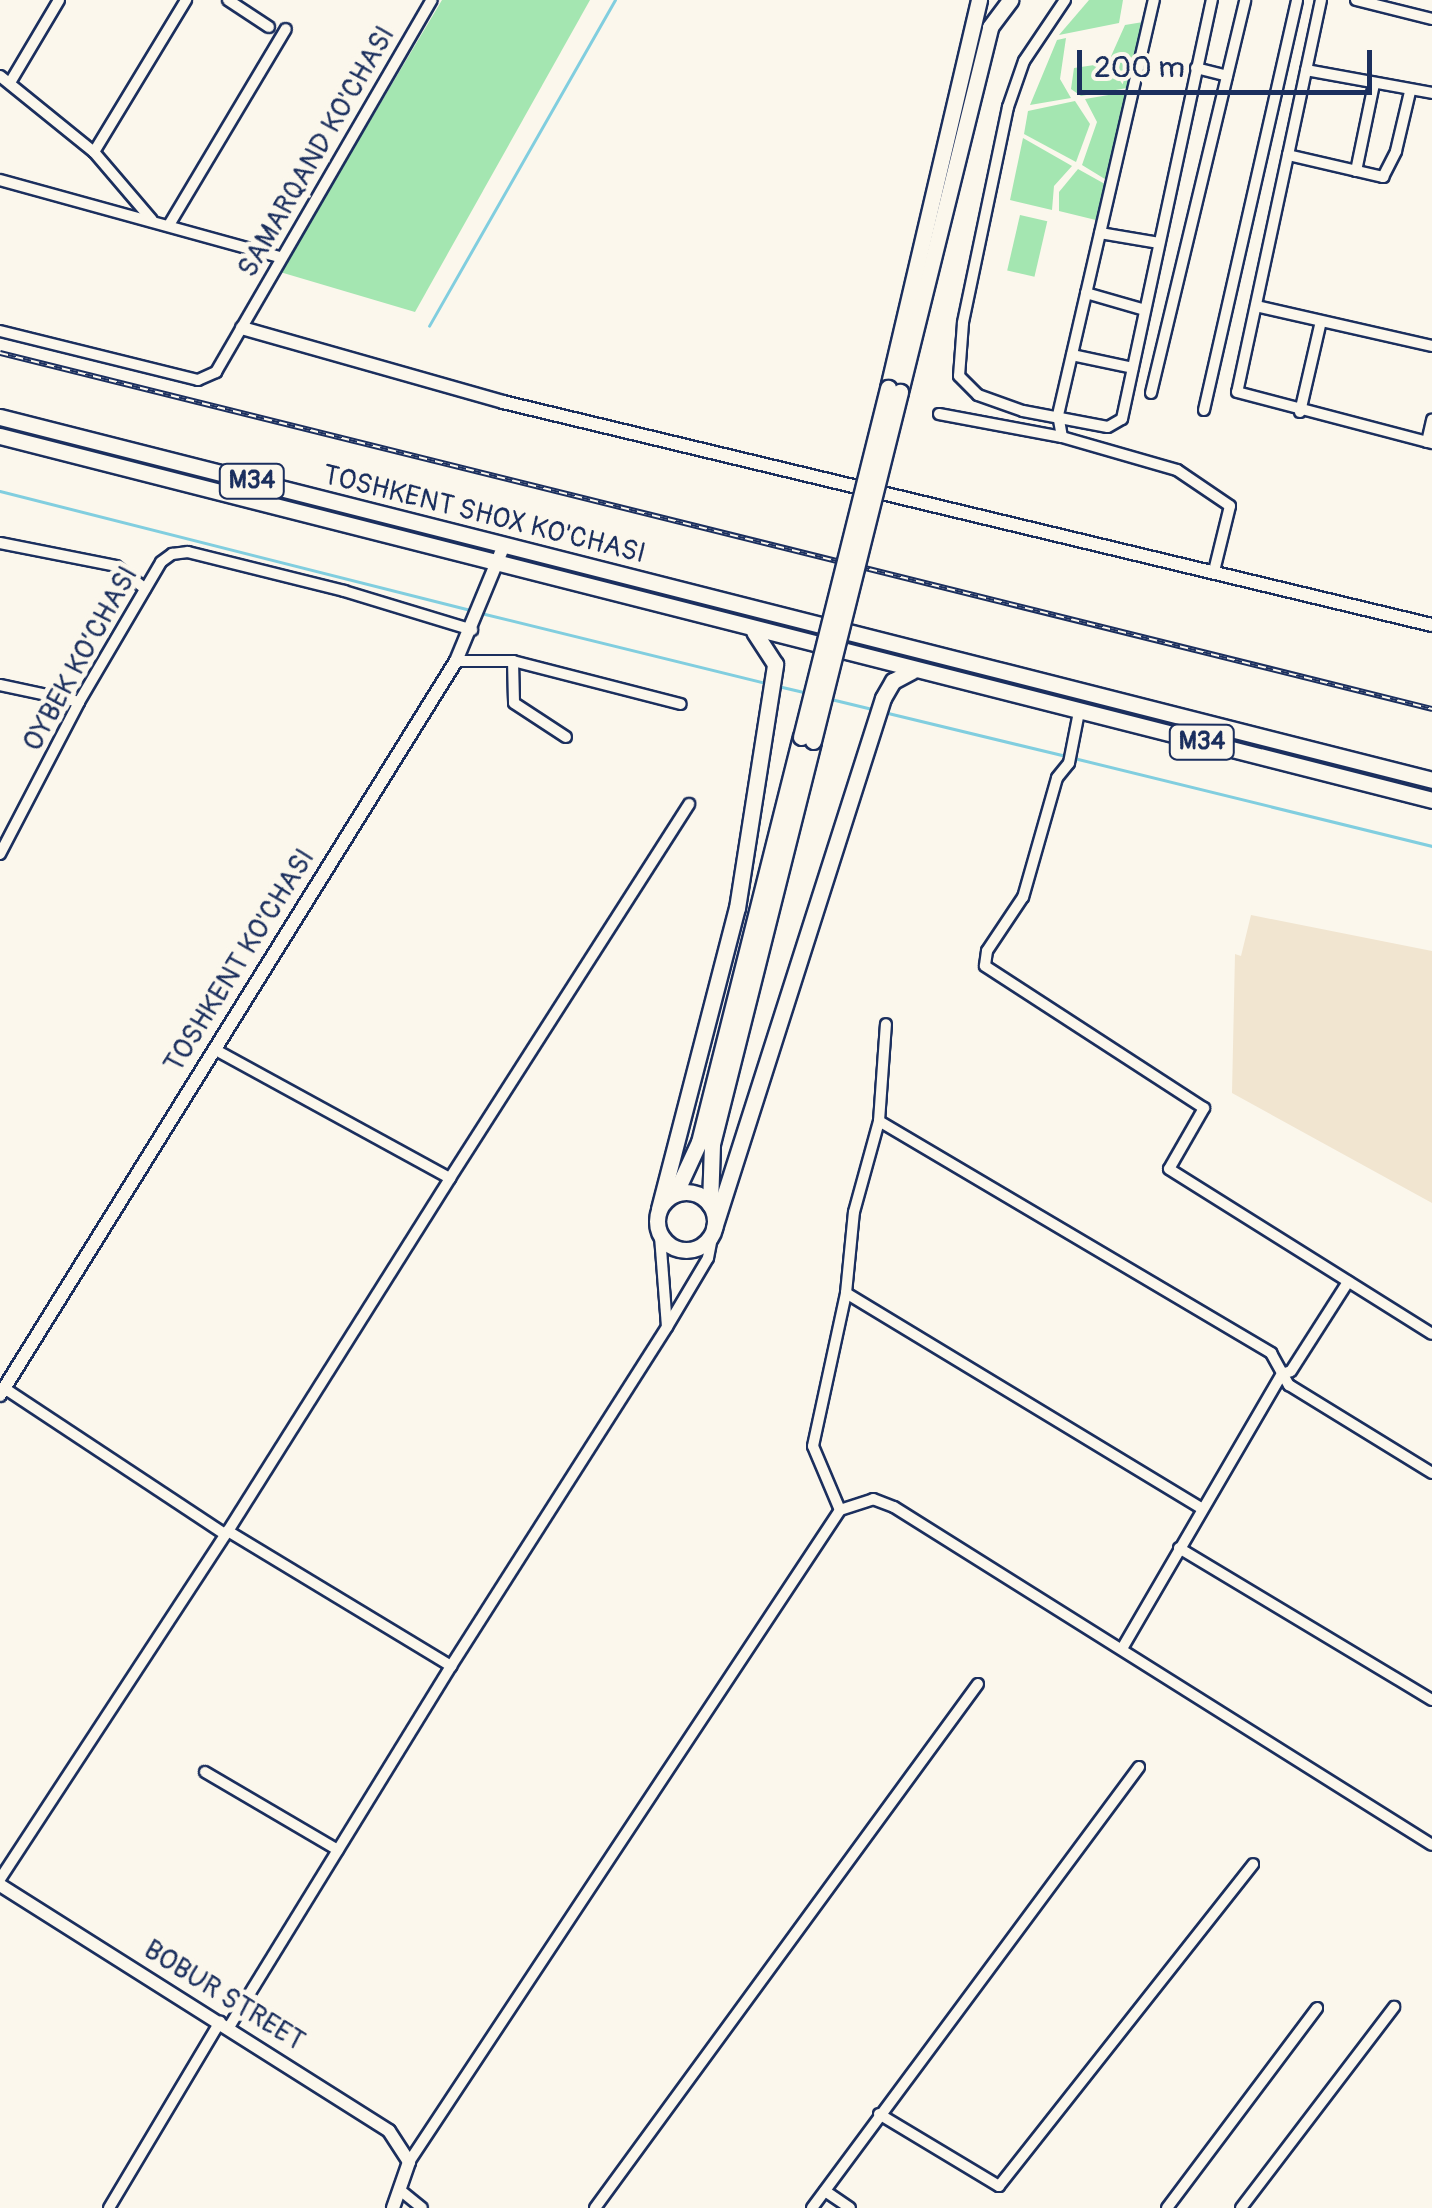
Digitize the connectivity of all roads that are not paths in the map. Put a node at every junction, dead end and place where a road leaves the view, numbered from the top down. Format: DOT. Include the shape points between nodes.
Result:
graph roads {
  1 [pos="59,0"];
  2 [pos="186,0"];
  3 [pos="228,0"];
  4 [pos="432,0"];
  5 [pos="978,0"];
  6 [pos="1010,0"];
  7 [pos="1065,0"];
  8 [pos="1154,0"];
  9 [pos="1212,0"];
  10 [pos="1245,0"];
  11 [pos="1297,0"];
  12 [pos="1321,0"];
  13 [pos="1356,0"];
  14 [pos="1432,20"];
  15 [pos="270,27"];
  16 [pos="286,30"];
  17 [pos="1196,68"];
  18 [pos="1306,70"];
  19 [pos="1227,76"];
  20 [pos="5,78"];
  21 [pos="1374,84"];
  22 [pos="1410,92"];
  23 [pos="1432,93"];
  24 [pos="94,152"];
  25 [pos="1288,155"];
  26 [pos="1356,171"];
  27 [pos="0,180"];
  28 [pos="152,220"];
  29 [pos="169,225"];
  30 [pos="1100,233"];
  31 [pos="1160,244"];
  32 [pos="279,257"];
  33 [pos="1086,294"];
  34 [pos="1256,306"];
  35 [pos="1145,310"];
  36 [pos="1321,321"];
  37 [pos="242,328"];
  38 [pos="0,331"];
  39 [pos="1432,346"];
  40 [pos="1072,355"];
  41 [pos="1133,368"];
  42 [pos="894,390"];
  43 [pos="1151,393"];
  44 [pos="1204,410"];
  45 [pos="1300,412"];
  46 [pos="939,414"];
  47 [pos="1058,415"];
  48 [pos="0,417"];
  49 [pos="1432,420"];
  50 [pos="0,436"];
  51 [pos="1062,437"];
  52 [pos="1429,443"];
  53 [pos="0,544"];
  54 [pos="504,546"];
  55 [pos="498,567"];
  56 [pos="1214,571"];
  57 [pos="146,589"];
  58 [pos="476,625"];
  59 [pos="1432,625"];
  60 [pos="750,630"];
  61 [pos="456,661"];
  62 [pos="513,662"];
  63 [pos="912,670"];
  64 [pos="0,684"];
  65 [pos="79,702"];
  66 [pos="681,704"];
  67 [pos="1079,712"];
  68 [pos="566,737"];
  69 [pos="807,739"];
  70 [pos="1432,780"];
  71 [pos="1432,800"];
  72 [pos="689,804"];
  73 [pos="6,832"];
  74 [pos="0,854"];
  75 [pos="886,1024"];
  76 [pos="214,1049"];
  77 [pos="880,1121"];
  78 [pos="450,1178"];
  79 [pos="675,1194"];
  80 [pos="710,1205"];
  81 [pos="659,1209"];
  82 [pos="714,1228"];
  83 [pos="660,1236"];
  84 [pos="1348,1282"];
  85 [pos="846,1293"];
  86 [pos="667,1327"];
  87 [pos="1432,1334"];
  88 [pos="1282,1374"];
  89 [pos="2,1391"];
  90 [pos="1432,1474"];
  91 [pos="840,1510"];
  92 [pos="1202,1510"];
  93 [pos="226,1532"];
  94 [pos="1179,1548"];
  95 [pos="1123,1647"];
  96 [pos="451,1666"];
  97 [pos="978,1684"];
  98 [pos="1432,1700"];
  99 [pos="1139,1767"];
  100 [pos="205,1772"];
  101 [pos="1432,1845"];
  102 [pos="338,1850"];
  103 [pos="1253,1864"];
  104 [pos="0,1882"];
  105 [pos="1394,2007"];
  106 [pos="1317,2008"];
  107 [pos="224,2024"];
  108 [pos="880,2114"];
  109 [pos="409,2162"];
  110 [pos="400,2190"];
  111 [pos="825,2191"];
  112 [pos="109,2208"];
  113 [pos="393,2208"];
  114 [pos="422,2208"];
  115 [pos="595,2208"];
  116 [pos="812,2208"];
  117 [pos="850,2208"];
  118 [pos="1167,2208"];
  119 [pos="1241,2208"];
  1 -- 20 [label="street"];
  2 -- 24 [label="street"];
  3 -- 15 [label="street"];
  4 -- 32 [label="street, SAMARQAND KO'CHASI"];
  5 -- 42 [label="main road"];
  6 -- 42 [label="main road" via="990,26"];
  7 -- 47 [label="street" via="1024,62 1008,107 963,323 959,376 978,395"];
  8 -- 30 [label="street"];
  9 -- 17 [label="street"];
  10 -- 19 [label="street"];
  11 -- 44 [label="street"];
  12 -- 18 [label="street"];
  13 -- 14 [label="street"];
  16 -- 29 [label="street"];
  17 -- 19 [label="street"];
  17 -- 31 [label="street"];
  18 -- 21 [label="street"];
  18 -- 25 [label="street"];
  19 -- 43 [label="street"];
  20 -- 24 [label="street"];
  21 -- 22 [label="street"];
  21 -- 26 [label="street"];
  22 -- 23 [label="street"];
  22 -- 26 [label="street" via="1388,174"];
  24 -- 28 [label="street"];
  25 -- 26 [label="street"];
  25 -- 34 [label="street"];
  27 -- 28 [label="street"];
  28 -- 29 [label="street"];
  29 -- 32 [label="street"];
  30 -- 31 [label="street"];
  30 -- 33 [label="street"];
  31 -- 35 [label="street"];
  32 -- 37 [label="street, SAMARQAND KO'CHASI"];
  33 -- 35 [label="street"];
  33 -- 40 [label="street"];
  34 -- 36 [label="street"];
  34 -- 45 [label="street" via="1237,392"];
  35 -- 41 [label="street"];
  36 -- 39 [label="street"];
  36 -- 45 [label="street"];
  37 -- 38 [label="street, SAMARQAND KO'CHASI" via="216,372 198,380"];
  37 -- 56 [label="street" via="502,402"];
  40 -- 41 [label="street"];
  40 -- 47 [label="street"];
  41 -- 47 [label="street" via="1116,426"];
  42 -- 69 [label="main road, bridge"];
  45 -- 52 [label="street"];
  46 -- 51 [label="street"];
  47 -- 51 [label="street"];
  48 -- 54 [label="main road, TOSHKENT SHOX KO'CHASI / M34"];
  49 -- 52 [label="street"];
  50 -- 55 [label="main road, M34"];
  51 -- 56 [label="street" via="1176,470 1230,506"];
  53 -- 57 [label="street" via="116,566"];
  54 -- 55 [label="street, TOSHKENT KO'CHASI"];
  54 -- 70 [label="main road, TOSHKENT SHOX KO'CHASI / M34"];
  55 -- 58 [label="street, TOSHKENT KO'CHASI"];
  55 -- 60 [label="main road, TOSHKENT SHOX KO'CHASI / M34"];
  56 -- 59 [label="street"];
  57 -- 58 [label="street, OYBEK KO’CHASI" via="161,562 188,552"];
  57 -- 65 [label="street, OYBEK KO’CHASI"];
  58 -- 61 [label="street, TOSHKENT KO'CHASI"];
  60 -- 63 [label="main road, TOSHKENT SHOX KO'CHASI / M34"];
  60 -- 81 [label="main road" via="769,648 774,672 737,908"];
  61 -- 62 [label="street"];
  61 -- 76 [label="street, TOSHKENT KO'CHASI"];
  62 -- 66 [label="street"];
  62 -- 68 [label="street" via="518,709"];
  63 -- 67 [label="main road, TOSHKENT SHOX KO'CHASI / M34"];
  63 -- 82 [label="main road" via="893,681 883,698"];
  64 -- 65 [label="street"];
  65 -- 73 [label="street, OYBEK KO’CHASI"];
  67 -- 71 [label="main road, M34"];
  67 -- 84 [label="street" via="1023,898 987,951 985,966 1204,1108 1169,1169"];
  69 -- 79 [label="main road" via="698,1142"];
  69 -- 80 [label="main road" via="712,1144"];
  72 -- 78 [label="street"];
  73 -- 74 [label="street, OYBEK KO’CHASI"];
  75 -- 77 [label="street"];
  76 -- 78 [label="street"];
  76 -- 89 [label="street, TOSHKENT KO'CHASI"];
  77 -- 85 [label="street" via="854,1212"];
  77 -- 88 [label="street" via="1272,1353"];
  78 -- 93 [label="street"];
  79 -- 80 [label="main road" via="696,1194"];
  79 -- 81 [label="main road"];
  80 -- 82 [label="main road"];
  81 -- 83 [label="main road"];
  82 -- 83 [label="main road" via="689,1250"];
  82 -- 86 [label="street" via="708,1258"];
  83 -- 86 [label="street"];
  84 -- 87 [label="street"];
  84 -- 88 [label="street" via="1292,1371"];
  85 -- 91 [label="street" via="814,1446"];
  85 -- 92 [label="street"];
  86 -- 96 [label="street"];
  88 -- 90 [label="street" via="1289,1386"];
  88 -- 92 [label="street"];
  89 -- 93 [label="street"];
  91 -- 95 [label="street" via="873,1499 894,1506"];
  91 -- 109 [label="street"];
  92 -- 94 [label="street"];
  93 -- 96 [label="street"];
  93 -- 104 [label="street"];
  94 -- 95 [label="street"];
  94 -- 98 [label="street"];
  95 -- 101 [label="street"];
  96 -- 102 [label="street"];
  97 -- 115 [label="street"];
  99 -- 108 [label="street"];
  100 -- 102 [label="street"];
  102 -- 107 [label="street"];
  103 -- 108 [label="street" via="998,2186"];
  104 -- 107 [label="street, BOBUR STREET"];
  105 -- 119 [label="street"];
  106 -- 118 [label="street"];
  107 -- 109 [label="street, BOBUR STREET" via="389,2131"];
  107 -- 112 [label="street"];
  108 -- 111 [label="street"];
  109 -- 110 [label="street"];
  110 -- 113 [label="street"];
  110 -- 114 [label="street"];
  111 -- 116 [label="street"];
  111 -- 117 [label="street"];
}
